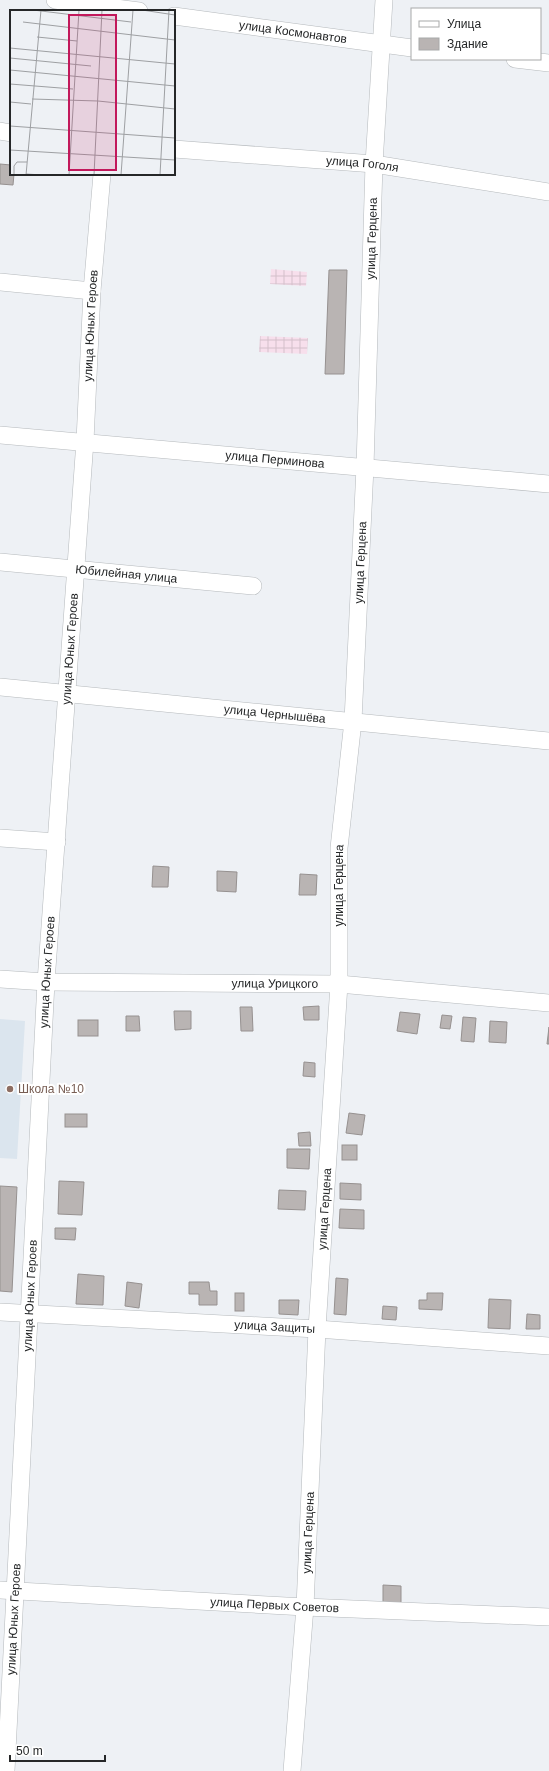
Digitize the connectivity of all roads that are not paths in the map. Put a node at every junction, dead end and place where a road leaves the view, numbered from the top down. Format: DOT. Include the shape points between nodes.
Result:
graph roads {
  1 [pos="54,0"];
  2 [pos="384,0"];
  3 [pos="117,6"];
  4 [pos="135,10"];
  5 [pos="175,16"];
  6 [pos="382,44"];
  7 [pos="411,48"];
  8 [pos="524,60"];
  9 [pos="549,63"];
  10 [pos="0,131"];
  11 [pos="10,133"];
  12 [pos="175,149"];
  13 [pos="374,164"];
  14 [pos="102,175"];
  15 [pos="549,192"];
  16 [pos="0,282"];
  17 [pos="92,291"];
  18 [pos="0,435"];
  19 [pos="85,441"];
  20 [pos="365,467"];
  21 [pos="549,484"];
  22 [pos="0,562"];
  23 [pos="76,570"];
  24 [pos="253,586"];
  25 [pos="0,687"];
  26 [pos="67,694"];
  27 [pos="353,721"];
  28 [pos="549,741"];
  29 [pos="0,838"];
  30 [pos="57,842"];
  31 [pos="0,979"];
  32 [pos="46,982"];
  33 [pos="338,984"];
  34 [pos="549,1003"];
  35 [pos="0,1312"];
  36 [pos="31,1314"];
  37 [pos="317,1329"];
  38 [pos="549,1346"];
  39 [pos="8,1590"];
  40 [pos="305,1607"];
  41 [pos="549,1617"];
  42 [pos="6,1771"];
  43 [pos="292,1771"];
  1 -- 3 [label="street"];
  2 -- 6 [label="street, улица Герцена"];
  3 -- 4 [label="street"];
  5 -- 6 [label="street, улица Космонавтов"];
  6 -- 7 [label="street, улица Космонавтов"];
  6 -- 13 [label="street, улица Герцена"];
  8 -- 9 [label="street"];
  10 -- 11 [label="street"];
  12 -- 13 [label="street, улица Гоголя"];
  13 -- 15 [label="street, улица Гоголя"];
  13 -- 20 [label="street, улица Герцена"];
  14 -- 17 [label="street, улица Юных Героев"];
  16 -- 17 [label="street"];
  17 -- 19 [label="street, улица Юных Героев"];
  18 -- 19 [label="street, улица Перминова"];
  19 -- 20 [label="street, улица Перминова"];
  19 -- 23 [label="street, улица Юных Героев"];
  20 -- 21 [label="street, улица Перминова"];
  20 -- 27 [label="street, улица Герцена"];
  22 -- 23 [label="street, Юбилейная улица"];
  23 -- 24 [label="street, Юбилейная улица"];
  23 -- 26 [label="street, улица Юных Героев"];
  25 -- 26 [label="street, улица Чернышёва"];
  26 -- 27 [label="street, улица Чернышёва"];
  26 -- 30 [label="street, улица Юных Героев"];
  27 -- 28 [label="street, улица Чернышёва"];
  27 -- 33 [label="street, улица Герцена" via="339,848"];
  29 -- 30 [label="street"];
  30 -- 32 [label="street, улица Юных Героев"];
  31 -- 32 [label="street, улица Урицкого"];
  32 -- 33 [label="street, улица Урицкого"];
  32 -- 36 [label="street, улица Юных Героев"];
  33 -- 34 [label="street, улица Урицкого"];
  33 -- 37 [label="street, улица Герцена"];
  35 -- 36 [label="street, улица Защиты"];
  36 -- 37 [label="street, улица Защиты"];
  36 -- 39 [label="street, улица Юных Героев"];
  37 -- 38 [label="street, улица Защиты"];
  37 -- 40 [label="street, улица Герцена"];
  39 -- 40 [label="street, улица Первых Советов"];
  39 -- 42 [label="street, улица Юных Героев"];
  40 -- 41 [label="street, улица Первых Советов"];
  40 -- 43 [label="street, улица Герцена"];
}
